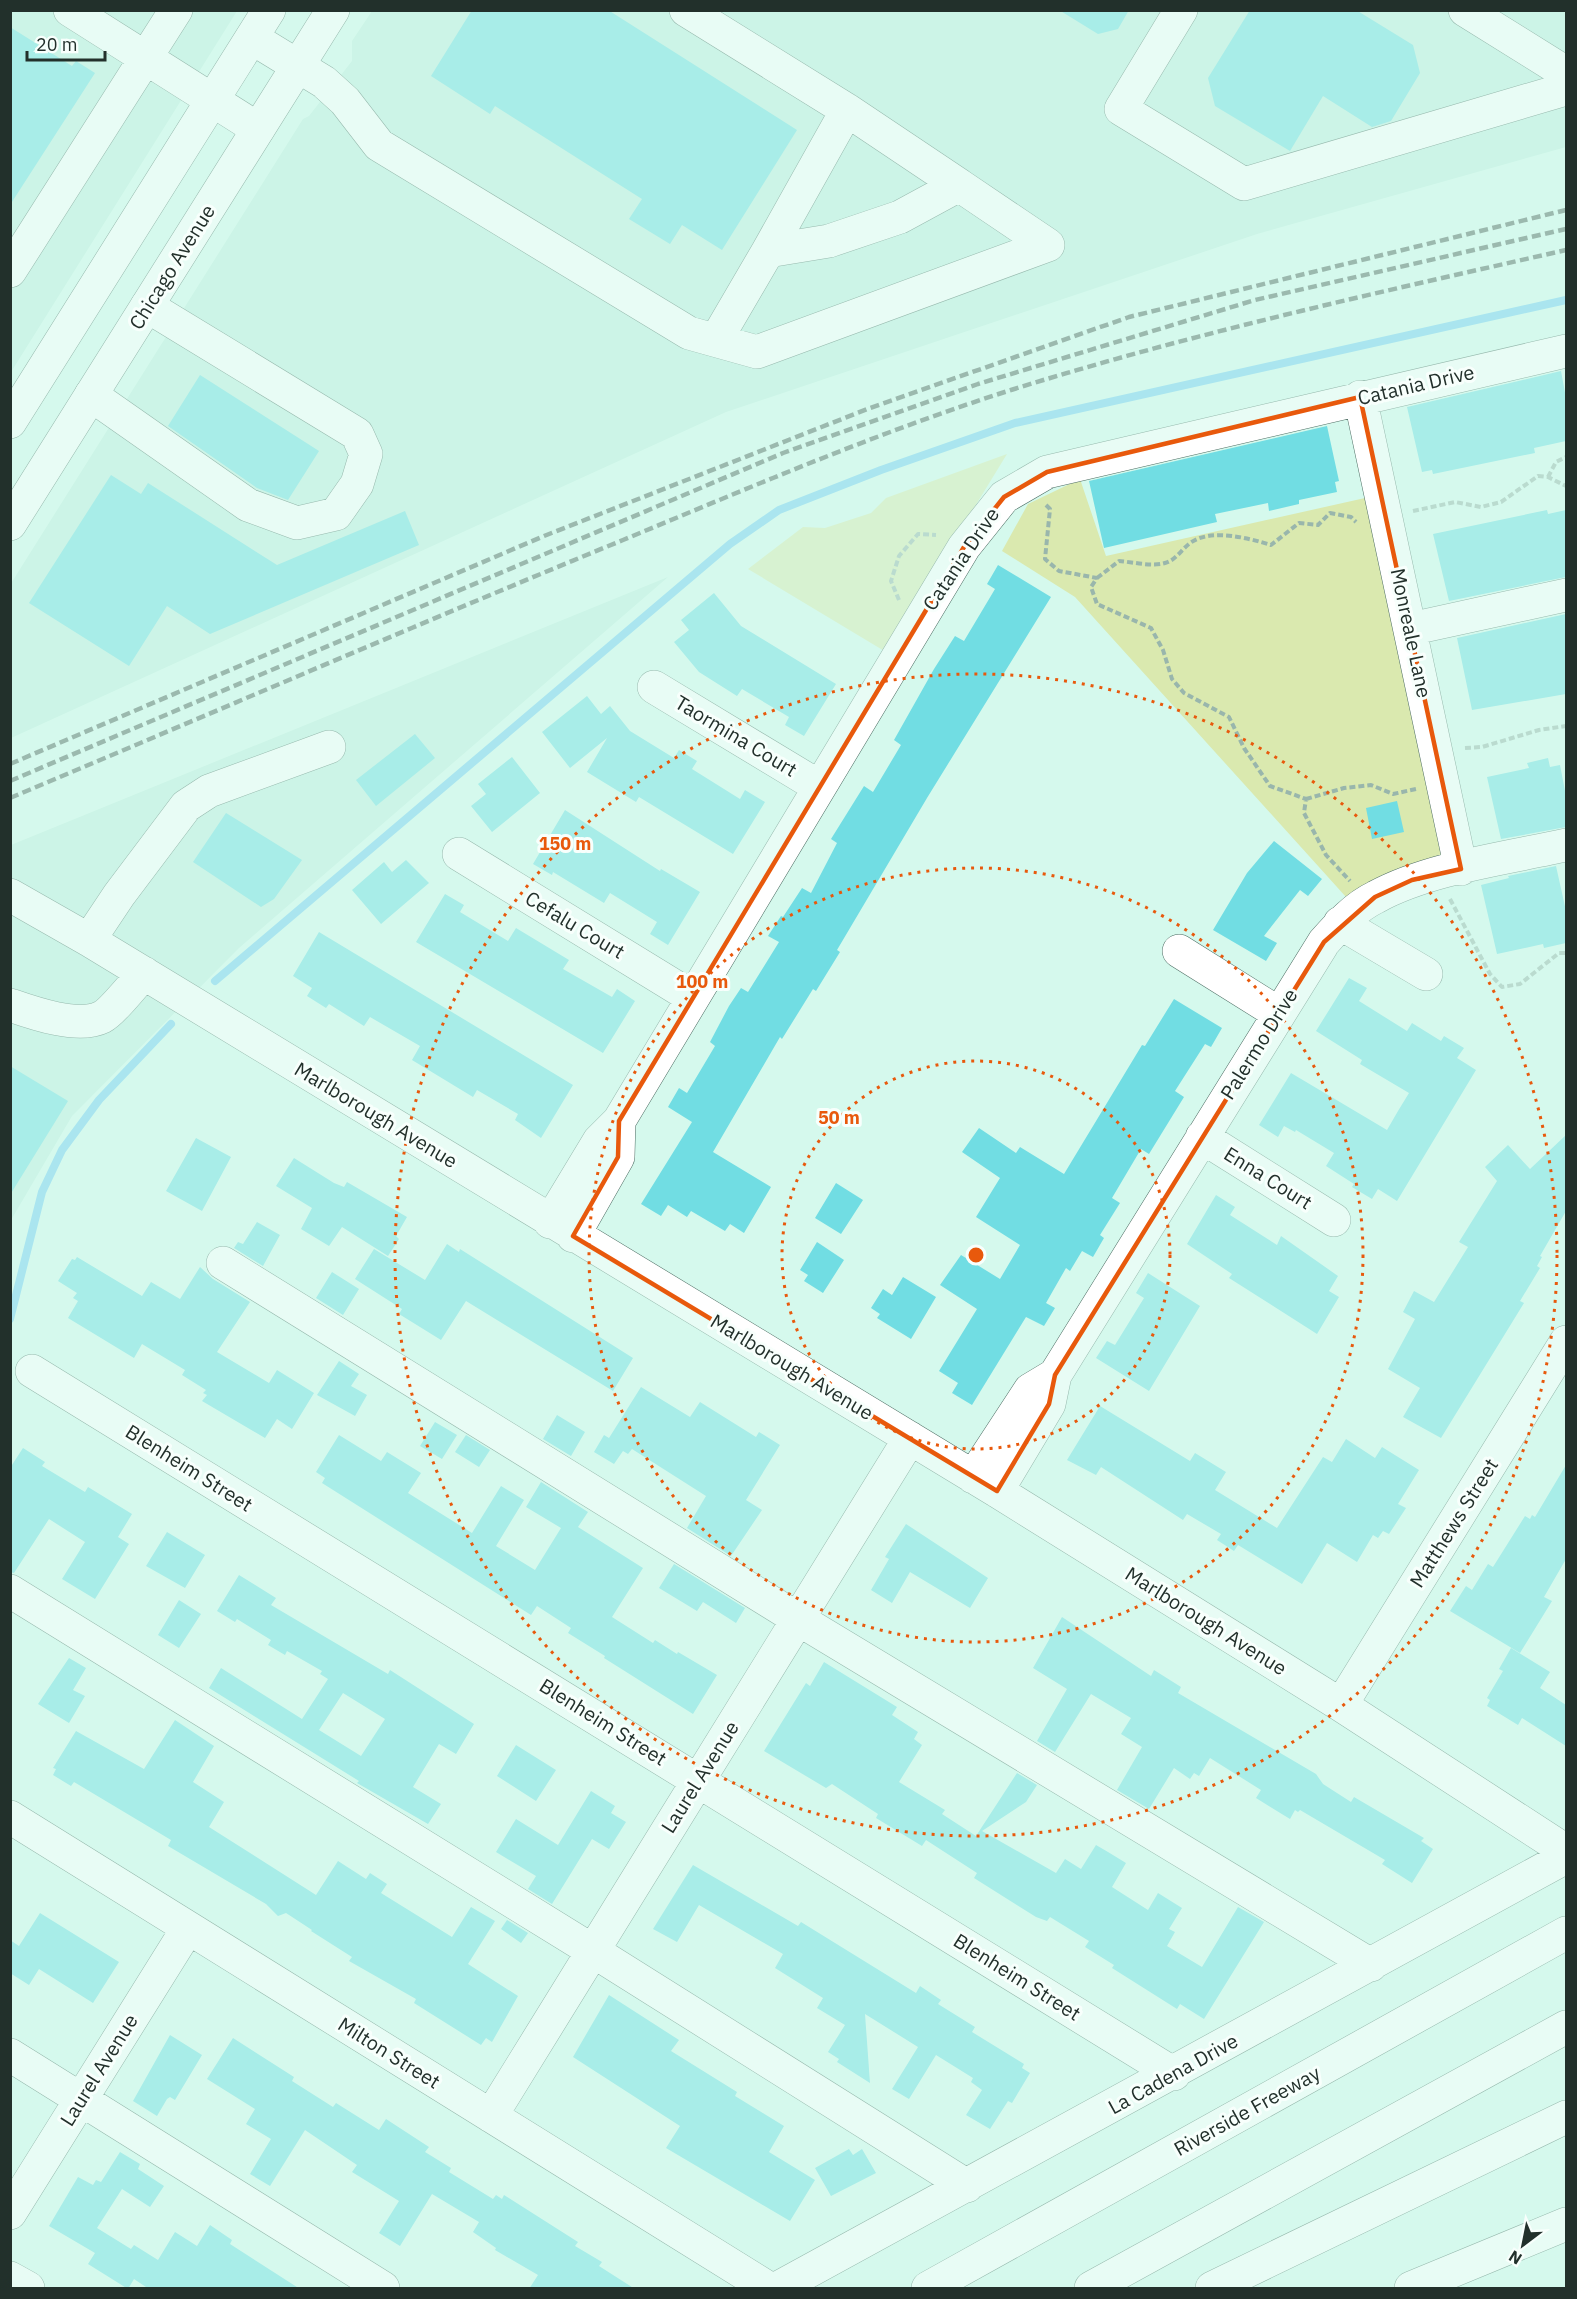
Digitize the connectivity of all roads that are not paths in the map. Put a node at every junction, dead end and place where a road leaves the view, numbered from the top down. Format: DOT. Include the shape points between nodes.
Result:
graph roads {
  1 [pos="70,10"];
  2 [pos="176,10"];
  3 [pos="269,10"];
  4 [pos="333,10"];
  5 [pos="686,10"];
  6 [pos="1181,10"];
  7 [pos="1465,10"];
  8 [pos="252,38"];
  9 [pos="146,58"];
  10 [pos="298,66"];
  11 [pos="1566,73"];
  12 [pos="1566,89"];
  13 [pos="213,101"];
  14 [pos="847,110"];
  15 [pos="258,129"];
  16 [pos="959,185"];
  17 [pos="768,251"];
  18 [pos="10,271"];
  19 [pos="147,306"];
  20 [pos="716,340"];
  21 [pos="1566,351"];
  22 [pos="91,395"];
  23 [pos="1360,397"];
  24 [pos="10,422"];
  25 [pos="10,524"];
  26 [pos="1566,595"];
  27 [pos="1410,629"];
  28 [pos="654,687"];
  29 [pos="329,747"];
  30 [pos="818,786"];
  31 [pos="1566,845"];
  32 [pos="459,854"];
  33 [pos="1449,872"];
  34 [pos="10,895"];
  35 [pos="1351,914"];
  36 [pos="89,940"];
  37 [pos="1179,951"];
  38 [pos="144,974"];
  39 [pos="1426,974"];
  40 [pos="692,996"];
  41 [pos="10,1005"];
  42 [pos="1278,1012"];
  43 [pos="1202,1137"];
  44 [pos="1334,1220"];
  45 [pos="561,1229"];
  46 [pos="223,1263"];
  47 [pos="1566,1342"];
  48 [pos="32,1371"];
  49 [pos="910,1438"];
  50 [pos="985,1484"];
  51 [pos="10,1592"];
  52 [pos="798,1619"];
  53 [pos="1341,1705"];
  54 [pos="698,1780"];
  55 [pos="10,1817"];
  56 [pos="1566,1851"];
  57 [pos="1566,1857"];
  58 [pos="188,1928"];
  59 [pos="1566,1933"];
  60 [pos="593,1951"];
  61 [pos="1371,1965"];
  62 [pos="1566,2027"];
  63 [pos="1566,2052"];
  64 [pos="10,2055"];
  65 [pos="1174,2074"];
  66 [pos="82,2099"];
  67 [pos="491,2116"];
  68 [pos="1566,2117"];
  69 [pos="967,2186"];
  70 [pos="1244,2206"];
  71 [pos="10,2213"];
  72 [pos="1566,2224"];
  73 [pos="10,2278"];
  74 [pos="28,2289"];
  75 [pos="383,2289"];
  76 [pos="768,2289"];
  77 [pos="778,2289"];
  78 [pos="928,2289"];
  79 [pos="1091,2289"];
  80 [pos="1212,2289"];
  81 [pos="1411,2289"];
  1 -- 9 [label="main road"];
  2 -- 9 [label="main road"];
  3 -- 8 [label="main road"];
  4 -- 10 [label="main road, Chicago Avenue"];
  5 -- 14 [label="main road"];
  6 -- 12 [label="main road" via="1121,109 1244,184"];
  7 -- 11 [label="main road"];
  8 -- 10 [label="main road"];
  8 -- 13 [label="main road"];
  9 -- 13 [label="main road"];
  9 -- 18 [label="main road"];
  10 -- 15 [label="main road, Chicago Avenue"];
  10 -- 20 [label="main road" via="345,101 379,145 689,333"];
  13 -- 15 [label="main road"];
  13 -- 24 [label="main road"];
  14 -- 16 [label="main road"];
  14 -- 17 [label="main road"];
  15 -- 19 [label="main road, Chicago Avenue"];
  16 -- 17 [label="main road" via="900,217 829,241"];
  16 -- 20 [label="main road" via="1048,245 757,352"];
  17 -- 20 [label="main road"];
  19 -- 22 [label="main road, Chicago Avenue"];
  19 -- 22 [label="main road" via="357,434 366,454 357,484 336,514 297,523 248,505"];
  21 -- 23 [label="main road, Catania Drive"];
  22 -- 25 [label="main road, Chicago Avenue"];
  23 -- 27 [label="main road, Monreale Lane" via="1373,522"];
  23 -- 30 [label="main road, Catania Drive" via="1047,472 1004,497 964,547"];
  26 -- 27 [label="main road"];
  27 -- 33 [label="main road, Monreale Lane" via="1436,754"];
  28 -- 30 [label="main road, Taormina Court"];
  29 -- 36 [label="main road" via="209,791 186,806"];
  30 -- 40 [label="main road, Catania Drive"];
  31 -- 33 [label="main road, Palermo Drive"];
  32 -- 40 [label="main road, Cefalu Court"];
  33 -- 35 [label="main road, Palermo Drive" via="1412,880 1375,897"];
  34 -- 36 [label="main road, Marlborough Avenue"];
  35 -- 39 [label="main road"];
  35 -- 42 [label="main road, Palermo Drive" via="1324,942"];
  36 -- 38 [label="main road, Marlborough Avenue"];
  37 -- 42 [label="main road"];
  38 -- 41 [label="main road" via="102,1017 75,1021"];
  38 -- 45 [label="main road, Marlborough Avenue"];
  40 -- 45 [label="main road, Catania Drive" via="619,1121 599,1141"];
  42 -- 43 [label="main road, Palermo Drive"];
  43 -- 44 [label="main road, Enna Court"];
  43 -- 50 [label="main road, Palermo Drive" via="1055,1375 1030,1390"];
  45 -- 49 [label="main road, Marlborough Avenue"];
  46 -- 52 [label="main road"];
  47 -- 53 [label="main road, Matthews Street"];
  48 -- 54 [label="main road, Blenheim Street"];
  49 -- 50 [label="main road, Marlborough Avenue"];
  49 -- 52 [label="main road, Laurel Avenue"];
  50 -- 53 [label="main road, Marlborough Avenue"];
  51 -- 60 [label="main road"];
  52 -- 54 [label="main road, Laurel Avenue"];
  52 -- 61 [label="main road"];
  53 -- 56 [label="main road, Marlborough Avenue"];
  54 -- 60 [label="main road, Laurel Avenue"];
  54 -- 65 [label="main road, Blenheim Street"];
  55 -- 58 [label="main road, Milton Street"];
  57 -- 61 [label="main road, La Cadena Drive"];
  58 -- 66 [label="main road, Laurel Avenue"];
  58 -- 67 [label="main road, Milton Street"];
  59 -- 78 [label="main road, Riverside Freeway"];
  60 -- 67 [label="main road, Laurel Avenue"];
  60 -- 69 [label="main road"];
  61 -- 65 [label="main road, La Cadena Drive"];
  62 -- 70 [label="main road"];
  63 -- 70 [label="main road"];
  64 -- 66 [label="main road"];
  65 -- 69 [label="main road, La Cadena Drive"];
  66 -- 71 [label="main road, Laurel Avenue"];
  66 -- 75 [label="main road"];
  67 -- 76 [label="main road, Milton Street"];
  68 -- 80 [label="main road"];
  69 -- 77 [label="main road, La Cadena Drive"];
  70 -- 79 [label="main road"];
  72 -- 81 [label="main road"];
  73 -- 74 [label="main road"];
}
